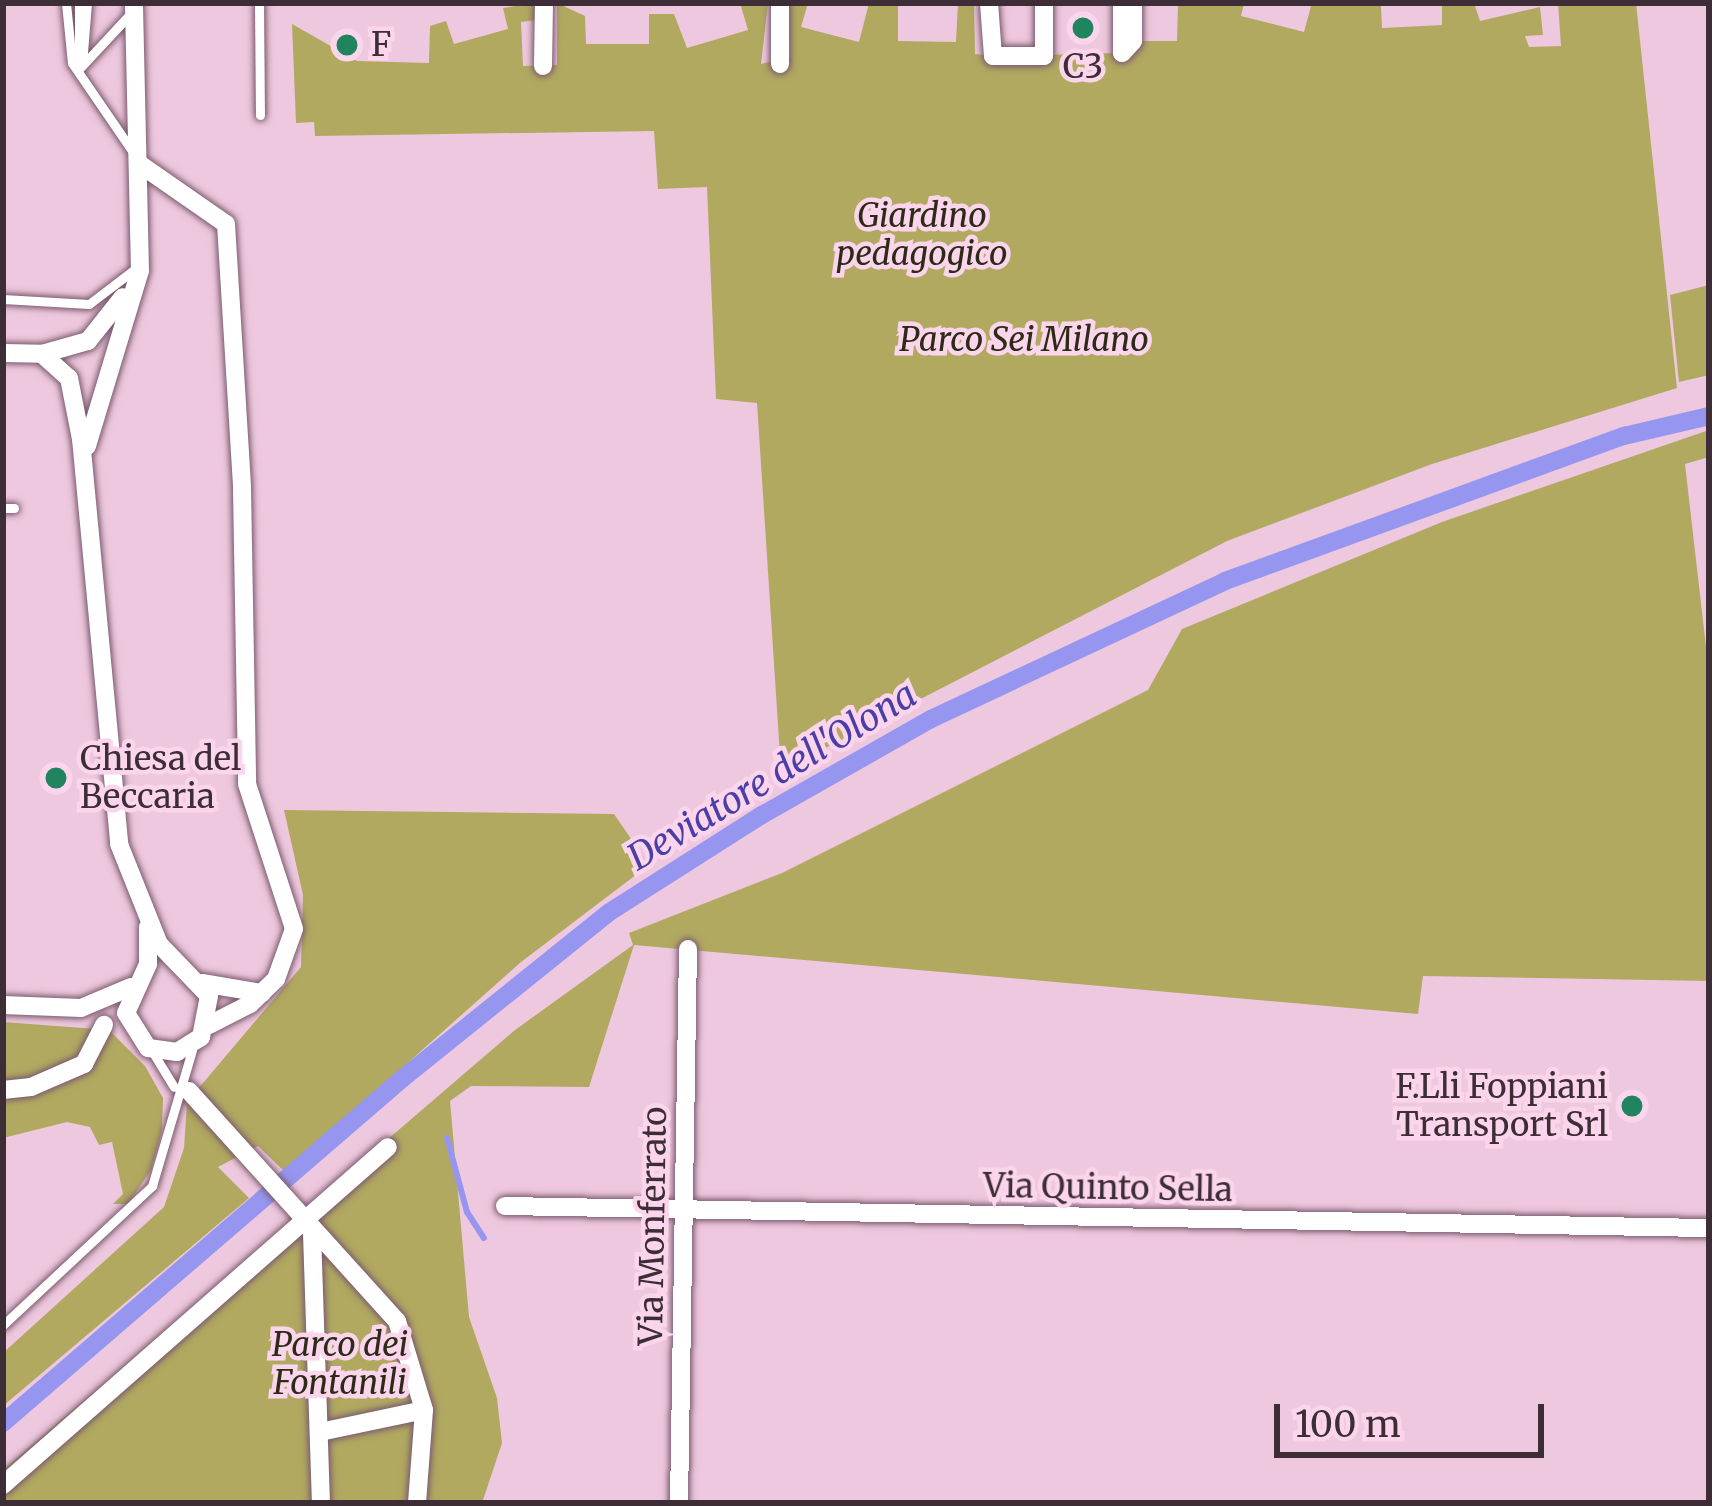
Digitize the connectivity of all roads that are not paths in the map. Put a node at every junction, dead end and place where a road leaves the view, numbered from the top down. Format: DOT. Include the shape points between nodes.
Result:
graph roads {
  1 [pos="76,3"];
  2 [pos="259,3"];
  3 [pos="544,3"];
  4 [pos="780,3"];
  5 [pos="986,3"];
  6 [pos="1044,3"];
  7 [pos="1122,3"];
  8 [pos="1133,3"];
  9 [pos="134,6"];
  10 [pos="780,64"];
  11 [pos="543,66"];
  12 [pos="79,69"];
  13 [pos="985,70"];
  14 [pos="260,115"];
  15 [pos="141,165"];
  16 [pos="138,266"];
  17 [pos="3,299"];
  18 [pos="3,353"];
  19 [pos="42,354"];
  20 [pos="84,463"];
  21 [pos="148,927"];
  22 [pos="688,950"];
  23 [pos="197,978"];
  24 [pos="136,982"];
  25 [pos="262,993"];
  26 [pos="3,1005"];
  27 [pos="81,1008"];
  28 [pos="104,1025"];
  29 [pos="129,1027"];
  30 [pos="205,1031"];
  31 [pos="148,1048"];
  32 [pos="3,1090"];
  33 [pos="182,1092"];
  34 [pos="388,1147"];
  35 [pos="505,1206"];
  36 [pos="683,1212"];
  37 [pos="302,1223"];
  38 [pos="1709,1228"];
  39 [pos="3,1325"];
  40 [pos="424,1410"];
  41 [pos="320,1432"];
  42 [pos="3,1485"];
  43 [pos="321,1503"];
  44 [pos="417,1503"];
  45 [pos="679,1503"];
  1 -- 12 [label="lane"];
  2 -- 14 [label="lane"];
  3 -- 11 [label="street"];
  4 -- 10 [label="street"];
  5 -- 6 [label="street" via="993,56 1044,56"];
  5 -- 13 [label="street"];
  7 -- 8 [label="street" via="1121,53 1132,40"];
  9 -- 12 [label="lane"];
  9 -- 15 [label="street"];
  12 -- 15 [label="lane"];
  15 -- 16 [label="street"];
  15 -- 25 [label="street" via="226,224 247,784 294,929 286,964"];
  16 -- 17 [label="lane" via="88,304"];
  16 -- 19 [label="street" via="94,338"];
  16 -- 20 [label="street"];
  18 -- 19 [label="street"];
  19 -- 20 [label="street" via="69,378"];
  20 -- 21 [label="street" via="112,804"];
  21 -- 23 [label="street"];
  21 -- 24 [label="street"];
  22 -- 36 [label="street, Via Monferrato"];
  23 -- 24 [label="street" via="164,967"];
  23 -- 25 [label="street"];
  23 -- 30 [label="street"];
  24 -- 27 [label="street"];
  24 -- 29 [label="street"];
  25 -- 30 [label="street"];
  26 -- 27 [label="street"];
  27 -- 29 [label="street"];
  28 -- 32 [label="street" via="84,1064"];
  29 -- 31 [label="street"];
  30 -- 31 [label="street" via="176,1052"];
  30 -- 33 [label="lane"];
  31 -- 33 [label="lane"];
  33 -- 37 [label="street"];
  33 -- 39 [label="lane" via="152,1186"];
  34 -- 37 [label="street"];
  35 -- 36 [label="street, Via Quinto Sella"];
  36 -- 38 [label="street, Via Quinto Sella"];
  36 -- 45 [label="street, Via Monferrato"];
  37 -- 40 [label="street" via="397,1321"];
  37 -- 41 [label="street"];
  37 -- 42 [label="street"];
  40 -- 41 [label="street"];
  40 -- 44 [label="street"];
  41 -- 43 [label="street"];
}
